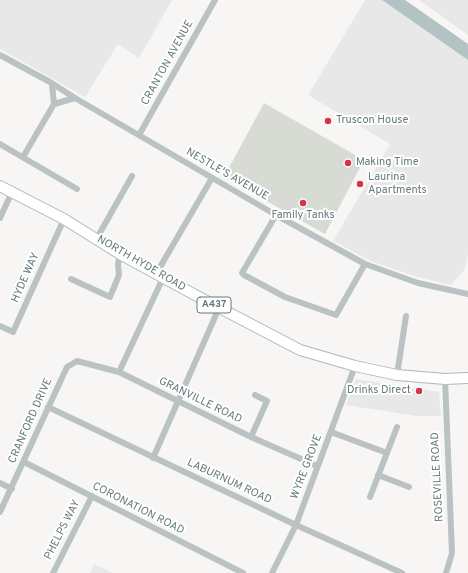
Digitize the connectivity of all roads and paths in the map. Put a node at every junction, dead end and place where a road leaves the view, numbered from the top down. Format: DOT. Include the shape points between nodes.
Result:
graph roads {
  1 [pos="214,0"];
  2 [pos="0,55"];
  3 [pos="52,84"];
  4 [pos="75,98"];
  5 [pos="54,104"];
  6 [pos="139,135"];
  7 [pos="0,144"];
  8 [pos="23,157"];
  9 [pos="132,176"];
  10 [pos="212,178"];
  11 [pos="0,186"];
  12 [pos="77,189"];
  13 [pos="12,192"];
  14 [pos="276,215"];
  15 [pos="0,218"];
  16 [pos="64,219"];
  17 [pos="97,238"];
  18 [pos="120,254"];
  19 [pos="365,264"];
  20 [pos="160,276"];
  21 [pos="71,279"];
  22 [pos="455,284"];
  23 [pos="453,292"];
  24 [pos="466,294"];
  25 [pos="219,308"];
  26 [pos="406,316"];
  27 [pos="0,326"];
  28 [pos="73,362"];
  29 [pos="355,366"];
  30 [pos="119,372"];
  31 [pos="397,375"];
  32 [pos="468,378"];
  33 [pos="445,379"];
  34 [pos="255,395"];
  35 [pos="178,400"];
  36 [pos="267,401"];
  37 [pos="274,405"];
  38 [pos="48,407"];
  39 [pos="396,427"];
  40 [pos="331,432"];
  41 [pos="251,437"];
  42 [pos="387,453"];
  43 [pos="153,458"];
  44 [pos="24,462"];
  45 [pos="317,466"];
  46 [pos="378,475"];
  47 [pos="0,483"];
  48 [pos="409,487"];
  49 [pos="12,489"];
  50 [pos="92,496"];
  51 [pos="370,497"];
  52 [pos="0,512"];
  53 [pos="296,525"];
  54 [pos="53,573"];
  55 [pos="243,573"];
  56 [pos="272,573"];
  57 [pos="402,573"];
  58 [pos="446,573"];
  1 -- 6 [label="street, CRANTON AVENUE"];
  2 -- 3 [label="street, NESTLE'S AVENUE"];
  3 -- 4 [label="street, NESTLE'S AVENUE"];
  3 -- 5 [label="street"];
  4 -- 5 [label="street"];
  4 -- 6 [label="street, NESTLE'S AVENUE"];
  5 -- 8 [label="street"];
  6 -- 10 [label="street, NESTLE'S AVENUE"];
  7 -- 8 [label="street"];
  8 -- 12 [label="street"];
  9 -- 17 [label="street"];
  10 -- 14 [label="street, NESTLE'S AVENUE"];
  10 -- 20 [label="street"];
  11 -- 13 [label="main road, NORTH HYDE ROAD / A437"];
  13 -- 15 [label="street"];
  13 -- 16 [label="main road, NORTH HYDE ROAD / A437"];
  14 -- 19 [label="street, NESTLE'S AVENUE"];
  14 -- 19 [label="street" via="242,273 244,275 285,297 336,315"];
  16 -- 17 [label="main road, NORTH HYDE ROAD / A437"];
  16 -- 27 [label="street, HYDE WAY" via="12,332"];
  17 -- 18 [label="main road, NORTH HYDE ROAD / A437"];
  18 -- 20 [label="main road, NORTH HYDE ROAD / A437"];
  18 -- 21 [label="street" via="119,275 110,297"];
  19 -- 23 [label="street, NESTLE'S AVENUE" via="418,283"];
  20 -- 25 [label="main road, NORTH HYDE ROAD / A437"];
  20 -- 30 [label="street"];
  22 -- 23 [label="street"];
  23 -- 24 [label="street, NESTLE'S AVENUE"];
  25 -- 29 [label="main road, NORTH HYDE ROAD / A437" via="300,350"];
  25 -- 35 [label="street"];
  26 -- 31 [label="street"];
  28 -- 30 [label="street, GRANVILLE ROAD"];
  28 -- 38 [label="street, CRANFORD DRIVE" via="67,367"];
  29 -- 31 [label="main road, NORTH HYDE ROAD / A437"];
  29 -- 40 [label="street, WYRE GROVE"];
  30 -- 35 [label="street, GRANVILLE ROAD"];
  31 -- 33 [label="main road, NORTH HYDE ROAD / A437"];
  32 -- 33 [label="main road, NORTH HYDE ROAD / A437"];
  33 -- 58 [label="street, ROSEVILLE ROAD" via="452,553"];
  34 -- 36 [label="street"];
  35 -- 41 [label="street, GRANVILLE ROAD"];
  35 -- 43 [label="street"];
  36 -- 37 [label="street"];
  36 -- 41 [label="street"];
  38 -- 43 [label="street, LABURNUM ROAD"];
  38 -- 44 [label="street, CRANFORD DRIVE"];
  39 -- 42 [label="street"];
  40 -- 42 [label="street"];
  40 -- 45 [label="street, WYRE GROVE"];
  41 -- 45 [label="street, GRANVILLE ROAD"];
  42 -- 46 [label="street"];
  43 -- 53 [label="street, LABURNUM ROAD"];
  44 -- 49 [label="street, CRANFORD DRIVE"];
  44 -- 50 [label="street, CORONATION ROAD"];
  45 -- 53 [label="street, WYRE GROVE"];
  46 -- 48 [label="street"];
  46 -- 51 [label="street"];
  47 -- 49 [label="street"];
  49 -- 52 [label="street, CRANFORD DRIVE"];
  50 -- 54 [label="street, PHELPS WAY"];
  50 -- 55 [label="street, CORONATION ROAD"];
  53 -- 56 [label="street, WYRE GROVE"];
  53 -- 57 [label="street, LABURNUM ROAD"];
}
